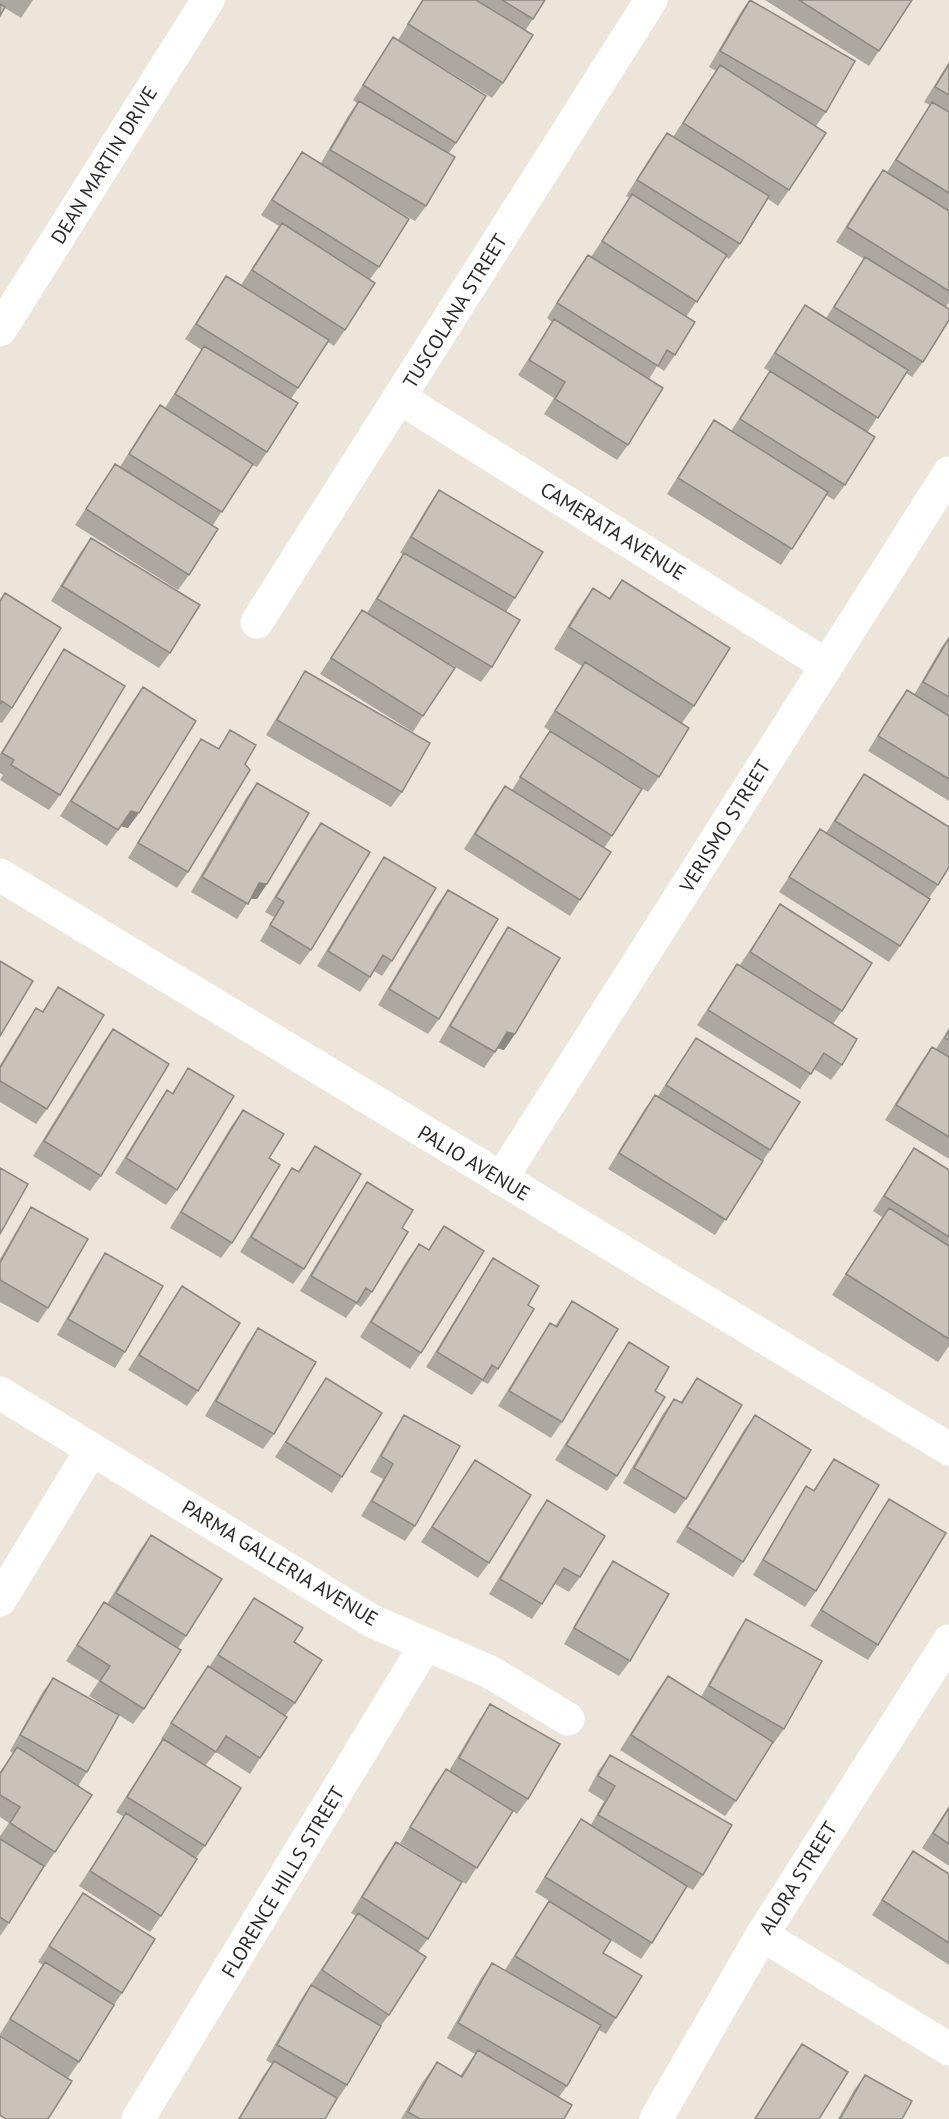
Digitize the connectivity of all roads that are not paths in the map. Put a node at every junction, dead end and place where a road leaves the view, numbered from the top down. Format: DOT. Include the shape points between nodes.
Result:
graph roads {
  1 [pos="208,0"];
  2 [pos="651,0"];
  3 [pos="0,330"];
  4 [pos="400,398"];
  5 [pos="949,473"];
  6 [pos="257,622"];
  7 [pos="826,665"];
  8 [pos="0,875"];
  9 [pos="501,1179"];
  10 [pos="0,1393"];
  11 [pos="92,1449"];
  12 [pos="949,1449"];
  13 [pos="0,1600"];
  14 [pos="949,1641"];
  15 [pos="426,1644"];
  16 [pos="568,1719"];
  17 [pos="762,1935"];
  18 [pos="949,2049"];
  19 [pos="138,2119"];
  20 [pos="656,2119"];
  1 -- 3 [label="street, DEAN MARTIN DRIVE"];
  2 -- 4 [label="street, TUSCOLANA STREET"];
  4 -- 6 [label="street, TUSCOLANA STREET"];
  4 -- 7 [label="street, CAMERATA AVENUE"];
  5 -- 7 [label="street, VERISMO STREET"];
  7 -- 9 [label="street, VERISMO STREET"];
  8 -- 9 [label="street, PALIO AVENUE"];
  9 -- 12 [label="street, PALIO AVENUE"];
  10 -- 11 [label="street, PARMA GALLERIA AVENUE"];
  11 -- 13 [label="street"];
  11 -- 15 [label="street, PARMA GALLERIA AVENUE" via="372,1621"];
  14 -- 17 [label="street, ALORA STREET"];
  15 -- 16 [label="street, PARMA GALLERIA AVENUE" via="490,1672"];
  15 -- 19 [label="street, FLORENCE HILLS STREET"];
  17 -- 18 [label="street"];
  17 -- 20 [label="street, ALORA STREET"];
}
